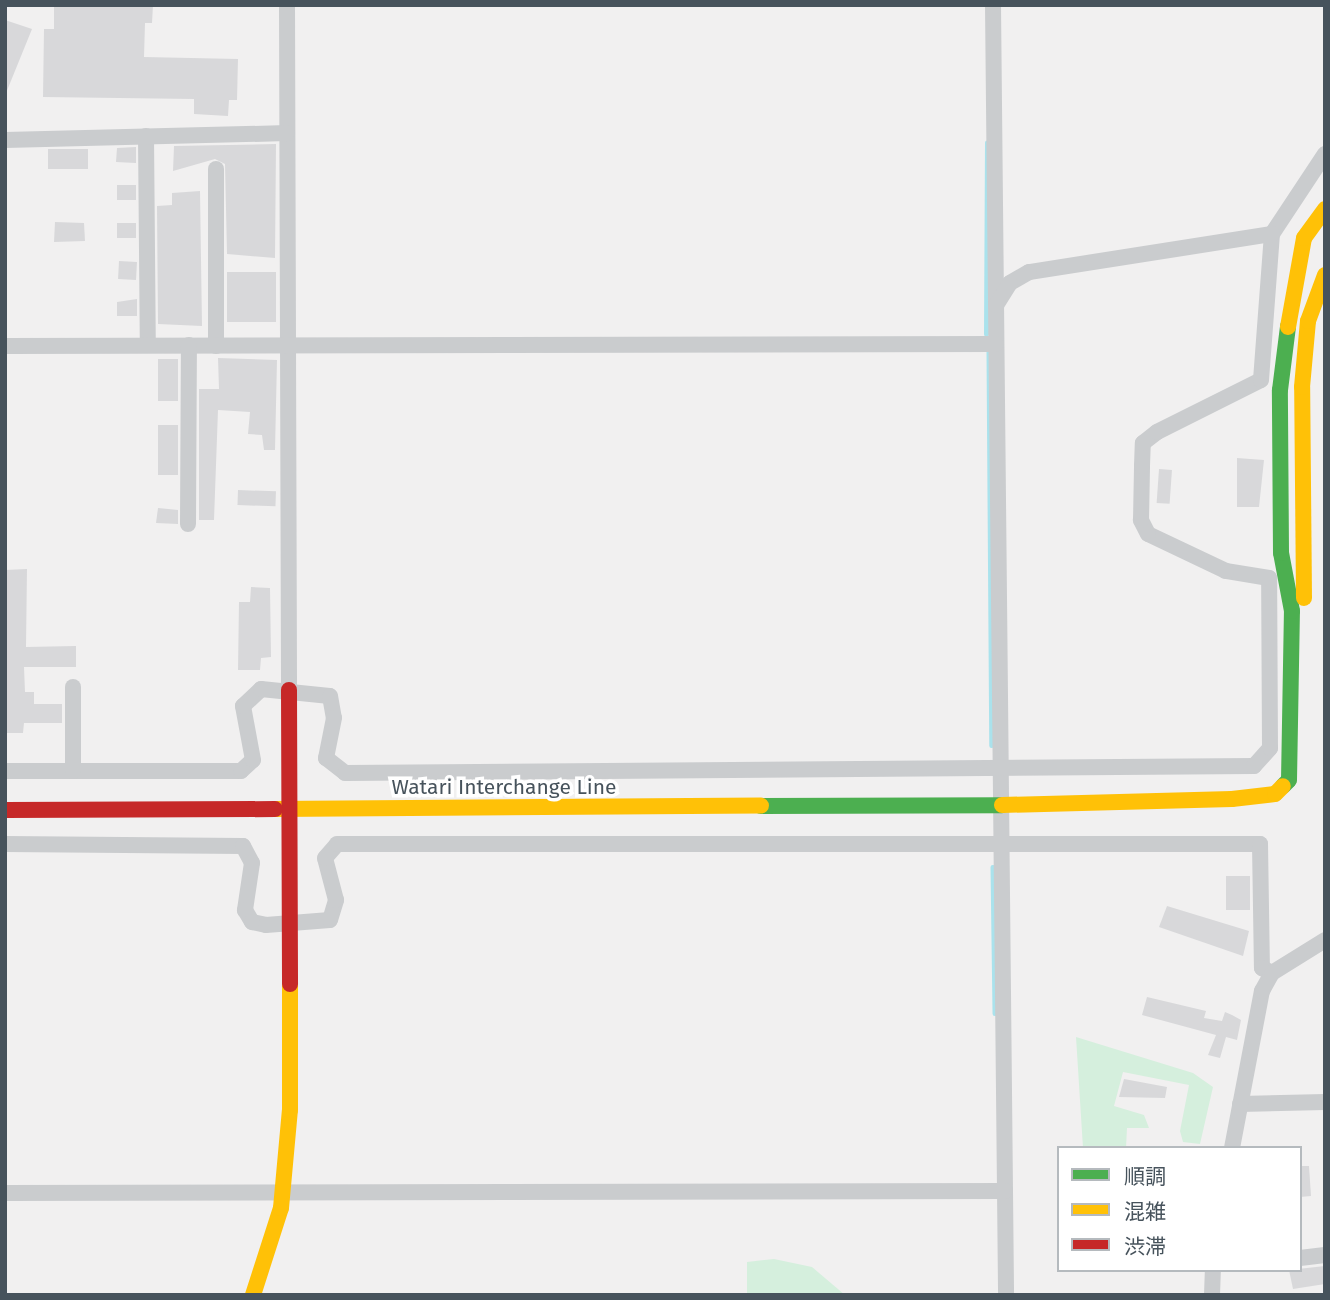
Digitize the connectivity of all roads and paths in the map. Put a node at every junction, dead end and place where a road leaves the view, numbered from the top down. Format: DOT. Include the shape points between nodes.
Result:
graph roads {
  1 [pos="287,5"];
  2 [pos="993,5"];
  3 [pos="288,133"];
  4 [pos="146,136"];
  5 [pos="5,140"];
  6 [pos="1325,154"];
  7 [pos="216,169"];
  8 [pos="1325,198"];
  9 [pos="1325,209"];
  10 [pos="1272,234"];
  11 [pos="1325,235"];
  12 [pos="1304,238"];
  13 [pos="1325,275"];
  14 [pos="996,305"];
  15 [pos="1308,321"];
  16 [pos="996,344"];
  17 [pos="148,345"];
  18 [pos="189,345"];
  19 [pos="287,345"];
  20 [pos="5,346"];
  21 [pos="216,346"];
  22 [pos="188,524"];
  23 [pos="1298,611"];
  24 [pos="73,688"];
  25 [pos="289,690"];
  26 [pos="1001,766"];
  27 [pos="5,771"];
  28 [pos="73,771"];
  29 [pos="1303,793"];
  30 [pos="1002,805"];
  31 [pos="288,809"];
  32 [pos="1286,809"];
  33 [pos="5,810"];
  34 [pos="5,844"];
  35 [pos="1002,847"];
  36 [pos="289,925"];
  37 [pos="1325,940"];
  38 [pos="1272,973"];
  39 [pos="1325,1102"];
  40 [pos="1240,1104"];
  41 [pos="1232,1146"];
  42 [pos="284,1191"];
  43 [pos="1005,1191"];
  44 [pos="5,1193"];
  45 [pos="1325,1255"];
  46 [pos="1302,1258"];
  47 [pos="1213,1272"];
  48 [pos="253,1295"];
  49 [pos="1006,1295"];
  50 [pos="1212,1295"];
  1 -- 3 [label="street"];
  2 -- 14 [label="street"];
  3 -- 4 [label="street"];
  3 -- 19 [label="street"];
  4 -- 5 [label="street"];
  4 -- 17 [label="street"];
  6 -- 10 [label="street"];
  7 -- 21 [label="street"];
  8 -- 12 [label="main road"];
  9 -- 12 [label="main road"];
  10 -- 14 [label="street" via="1029,272 1010,283"];
  10 -- 26 [label="street" via="1261,380 1143,443 1141,520 1148,534 1205,562 1269,578 1270,748 1254,766"];
  11 -- 15 [label="main road" via="1310,273"];
  12 -- 23 [label="main road" via="1280,390 1281,553"];
  13 -- 15 [label="main road"];
  14 -- 16 [label="street"];
  15 -- 23 [label="main road" via="1302,387"];
  16 -- 19 [label="street"];
  16 -- 26 [label="street"];
  17 -- 18 [label="street"];
  17 -- 20 [label="street"];
  18 -- 21 [label="street"];
  18 -- 22 [label="street"];
  19 -- 21 [label="street"];
  19 -- 25 [label="street"];
  23 -- 29 [label="main road"];
  23 -- 30 [label="main road" via="1291,769 1284,789 1232,799"];
  24 -- 28 [label="street"];
  25 -- 26 [label="street" via="330,696 334,718 326,758 345,773"];
  25 -- 28 [label="street" via="261,689 246,700 242,714 253,760 241,771"];
  25 -- 31 [label="main road"];
  26 -- 30 [label="street"];
  27 -- 28 [label="street"];
  30 -- 31 [label="main road, Watari Interchange Line"];
  30 -- 32 [label="main road"];
  30 -- 35 [label="street"];
  31 -- 33 [label="main road, Watari Interchange Line"];
  31 -- 36 [label="main road"];
  34 -- 36 [label="street" via="243,846 252,863 244,902 248,917"];
  35 -- 36 [label="street" via="337,844 325,858 334,915 320,925"];
  35 -- 38 [label="street" via="1260,844 1262,968"];
  35 -- 43 [label="street"];
  36 -- 42 [label="main road"];
  37 -- 38 [label="street"];
  38 -- 40 [label="street" via="1262,991"];
  39 -- 40 [label="street"];
  40 -- 41 [label="street"];
  42 -- 43 [label="street"];
  42 -- 44 [label="street"];
  42 -- 48 [label="main road"];
  43 -- 49 [label="street"];
  45 -- 46 [label="street"];
  47 -- 50 [label="street"];
}
